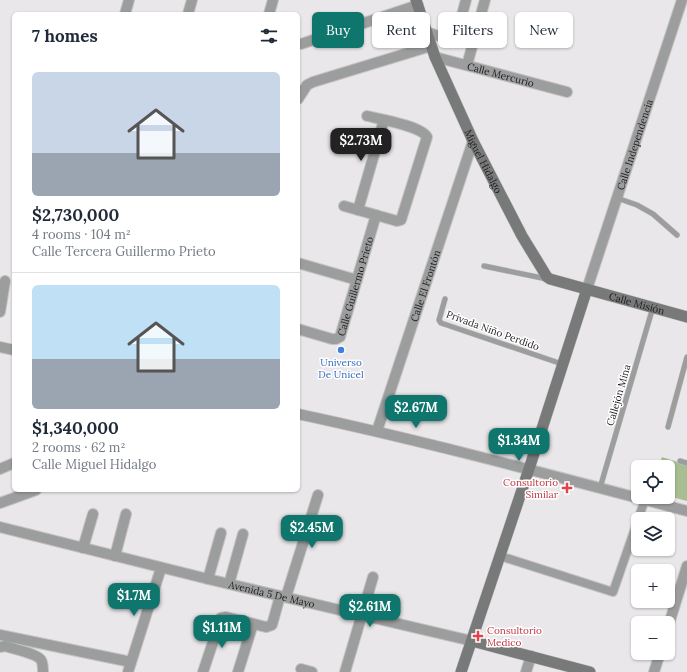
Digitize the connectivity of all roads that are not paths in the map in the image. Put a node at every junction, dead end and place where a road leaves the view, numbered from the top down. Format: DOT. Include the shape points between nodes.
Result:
graph roads {
  1 [pos="129,0"];
  2 [pos="192,0"];
  3 [pos="273,0"];
  4 [pos="466,0"];
  5 [pos="485,0"];
  6 [pos="682,0"];
  7 [pos="417,2"];
  8 [pos="126,12"];
  9 [pos="189,12"];
  10 [pos="270,12"];
  11 [pos="420,12"];
  12 [pos="430,33"];
  13 [pos="430,40"];
  14 [pos="301,44"];
  15 [pos="432,46"];
  16 [pos="435,57"];
  17 [pos="467,65"];
  18 [pos="567,92"];
  19 [pos="300,96"];
  20 [pos="367,116"];
  21 [pos="384,120"];
  22 [pos="473,141"];
  23 [pos="617,198"];
  24 [pos="344,206"];
  25 [pos="358,210"];
  26 [pos="376,215"];
  27 [pos="677,235"];
  28 [pos="300,264"];
  29 [pos="484,266"];
  30 [pos="550,279"];
  31 [pos="357,280"];
  32 [pos="5,281"];
  33 [pos="587,289"];
  34 [pos="445,299"];
  35 [pos="653,307"];
  36 [pos="0,312"];
  37 [pos="687,317"];
  38 [pos="300,331"];
  39 [pos="0,347"];
  40 [pos="12,350"];
  41 [pos="687,357"];
  42 [pos="562,364"];
  43 [pos="300,414"];
  44 [pos="668,427"];
  45 [pos="378,431"];
  46 [pos="680,461"];
  47 [pos="687,463"];
  48 [pos="12,465"];
  49 [pos="0,468"];
  50 [pos="529,469"];
  51 [pos="600,488"];
  52 [pos="30,492"];
  53 [pos="318,495"];
  54 [pos="631,496"];
  55 [pos="0,503"];
  56 [pos="660,504"];
  57 [pos="687,511"];
  58 [pos="93,514"];
  59 [pos="126,514"];
  60 [pos="0,527"];
  61 [pos="221,533"];
  62 [pos="243,534"];
  63 [pos="631,540"];
  64 [pos="83,548"];
  65 [pos="115,556"];
  66 [pos="500,556"];
  67 [pos="687,566"];
  68 [pos="161,568"];
  69 [pos="373,577"];
  70 [pos="208,579"];
  71 [pos="229,584"];
  72 [pos="283,597"];
  73 [pos="362,616"];
  74 [pos="671,616"];
  75 [pos="253,624"];
  76 [pos="0,635"];
  77 [pos="472,641"];
  78 [pos="0,647"];
  79 [pos="531,656"];
  80 [pos="658,660"];
  81 [pos="131,662"];
  82 [pos="301,669"];
  83 [pos="43,672"];
  84 [pos="128,672"];
  85 [pos="203,672"];
  86 [pos="238,672"];
  87 [pos="312,672"];
  88 [pos="345,672"];
  89 [pos="461,672"];
  90 [pos="526,672"];
  91 [pos="590,672"];
  92 [pos="654,672"];
  1 -- 8 [label="street"];
  2 -- 9 [label="street"];
  3 -- 10 [label="street"];
  4 -- 12 [label="street" via="455,36 442,37"];
  5 -- 17 [label="street"];
  6 -- 23 [label="street, Calle Independencia"];
  7 -- 11 [label="main road, Miguel Hidalgo"];
  7 -- 14 [label="street"];
  13 -- 15 [label="main road, Miguel Hidalgo"];
  15 -- 16 [label="main road, Miguel Hidalgo"];
  15 -- 19 [label="street" via="313,82 307,85"];
  16 -- 17 [label="street, Calle Mercurio"];
  16 -- 22 [label="main road, Miguel Hidalgo"];
  17 -- 18 [label="street, Calle Mercurio"];
  20 -- 21 [label="street"];
  21 -- 25 [label="street"];
  21 -- 26 [label="street" via="416,129 427,137 403,219 397,222"];
  22 -- 30 [label="main road, Miguel Hidalgo" via="522,236 544,274"];
  22 -- 45 [label="street, Calle El Frontón"];
  23 -- 27 [label="lane" via="653,214"];
  23 -- 33 [label="street, Calle Independencia"];
  24 -- 25 [label="street"];
  25 -- 26 [label="street"];
  26 -- 31 [label="street, Calle Guillermo Prieto"];
  28 -- 31 [label="street"];
  29 -- 30 [label="lane"];
  30 -- 33 [label="main road"];
  31 -- 38 [label="street, Calle Guillermo Prieto" via="340,337 336,340"];
  32 -- 36 [label="street"];
  33 -- 35 [label="main road, Calle Misión"];
  33 -- 42 [label="main road"];
  34 -- 42 [label="lane, Privada Niño Perdido" via="439,318 441,323"];
  35 -- 37 [label="main road, Calle Misión"];
  35 -- 51 [label="lane, Callejón Mina"];
  39 -- 40 [label="street"];
  41 -- 44 [label="lane"];
  42 -- 50 [label="main road"];
  43 -- 45 [label="street"];
  45 -- 50 [label="street"];
  46 -- 47 [label="lane"];
  48 -- 49 [label="street"];
  50 -- 51 [label="street"];
  50 -- 66 [label="main road"];
  51 -- 54 [label="street"];
  52 -- 55 [label="street"];
  53 -- 72 [label="street"];
  56 -- 57 [label="street"];
  58 -- 64 [label="street"];
  59 -- 65 [label="street"];
  60 -- 64 [label="street, Avenida 5 De Mayo"];
  61 -- 70 [label="street"];
  62 -- 71 [label="street"];
  63 -- 66 [label="street" via="614,592"];
  64 -- 65 [label="street, Avenida 5 De Mayo"];
  65 -- 68 [label="street, Avenida 5 De Mayo"];
  66 -- 77 [label="main road"];
  67 -- 74 [label="street"];
  68 -- 70 [label="street, Avenida 5 De Mayo"];
  68 -- 81 [label="street"];
  69 -- 73 [label="street"];
  70 -- 71 [label="street, Avenida 5 De Mayo"];
  71 -- 72 [label="street, Avenida 5 De Mayo"];
  72 -- 73 [label="street, Avenida 5 De Mayo"];
  72 -- 75 [label="street" via="270,626"];
  73 -- 77 [label="street, Avenida 5 De Mayo"];
  73 -- 88 [label="street"];
  75 -- 85 [label="street" via="221,618"];
  75 -- 86 [label="street"];
  76 -- 81 [label="street"];
  77 -- 79 [label="main road, Avenida 5 De Mayo"];
  77 -- 89 [label="main road"];
  78 -- 83 [label="street" via="5,646 36,655 40,659"];
  79 -- 90 [label="street"];
  79 -- 91 [label="main road, Avenida 5 De Mayo"];
  80 -- 92 [label="street"];
  81 -- 84 [label="street"];
  82 -- 87 [label="street"];
}
